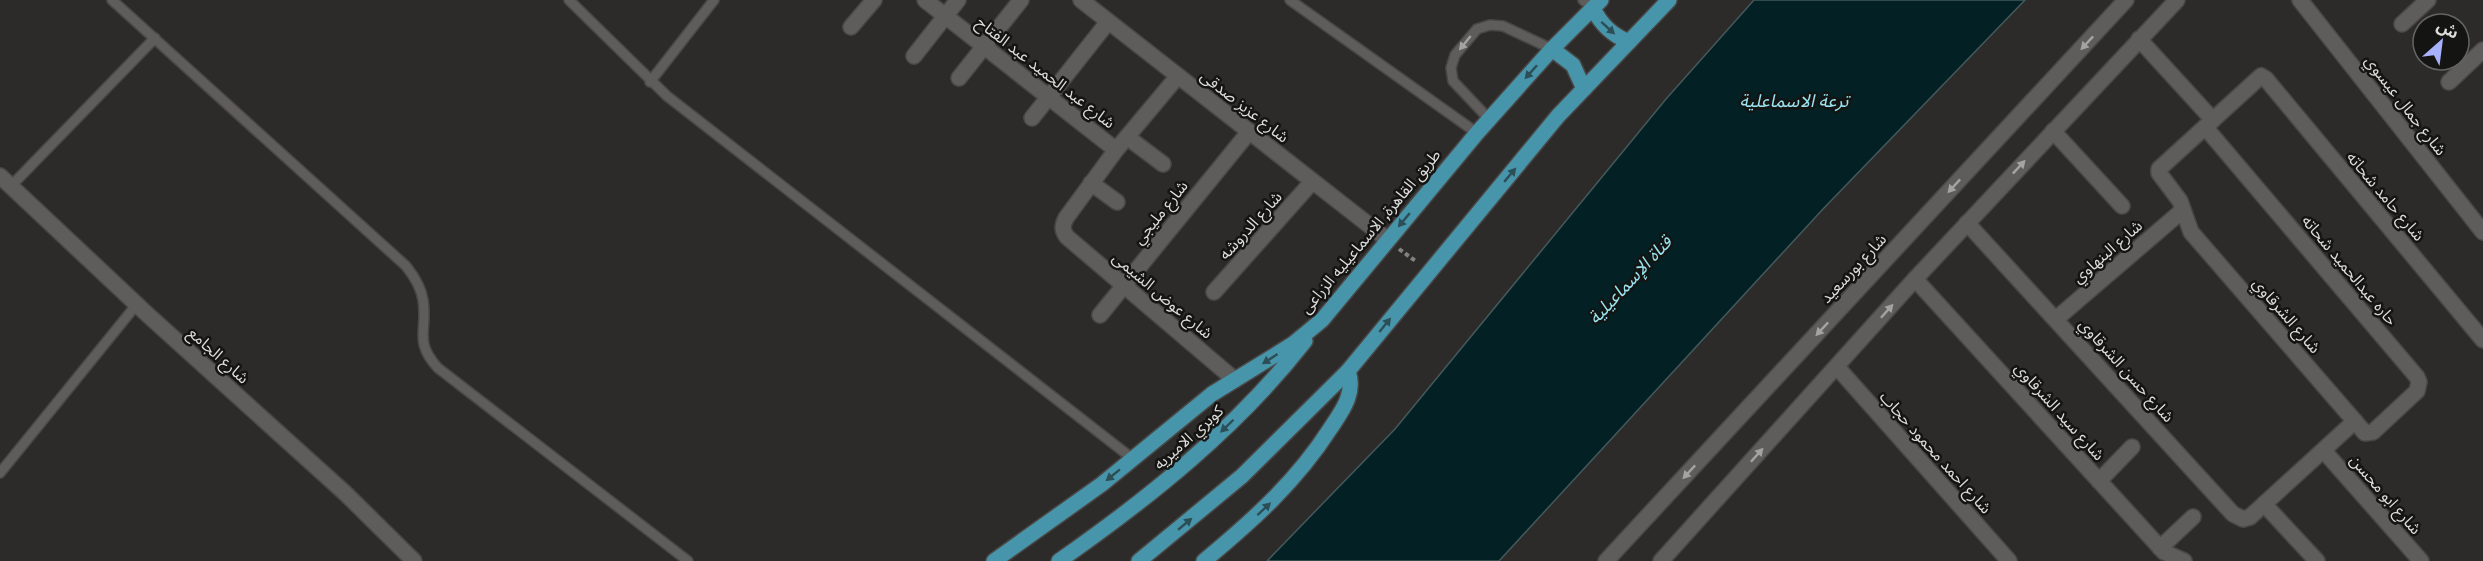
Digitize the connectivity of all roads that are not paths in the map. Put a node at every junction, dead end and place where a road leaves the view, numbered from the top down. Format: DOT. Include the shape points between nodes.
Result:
graph roads {
  1 [pos="112,0"];
  2 [pos="569,0"];
  3 [pos="714,0"];
  4 [pos="874,0"];
  5 [pos="925,0"];
  6 [pos="958,0"];
  7 [pos="1021,0"];
  8 [pos="1081,0"];
  9 [pos="1290,0"];
  10 [pos="1669,0"];
  11 [pos="2126,0"];
  12 [pos="2177,0"];
  13 [pos="2300,0"];
  14 [pos="2428,0"];
  15 [pos="1592,3"];
  16 [pos="945,16"];
  17 [pos="1108,22"];
  18 [pos="2402,24"];
  19 [pos="851,27"];
  20 [pos="154,38"];
  21 [pos="2139,39"];
  22 [pos="1629,42"];
  23 [pos="984,46"];
  24 [pos="1552,49"];
  25 [pos="2483,50"];
  26 [pos="914,56"];
  27 [pos="1178,76"];
  28 [pos="959,78"];
  29 [pos="650,82"];
  30 [pos="2449,82"];
  31 [pos="1584,89"];
  32 [pos="1049,97"];
  33 [pos="1032,118"];
  34 [pos="1489,119"];
  35 [pos="2209,123"];
  36 [pos="2053,131"];
  37 [pos="1249,132"];
  38 [pos="1477,133"];
  39 [pos="1127,136"];
  40 [pos="1116,150"];
  41 [pos="1163,164"];
  42 [pos="6,181"];
  43 [pos="1312,182"];
  44 [pos="1091,183"];
  45 [pos="1117,202"];
  46 [pos="2122,206"];
  47 [pos="2183,210"];
  48 [pos="1967,223"];
  49 [pos="2483,232"];
  50 [pos="1388,240"];
  51 [pos="1915,279"];
  52 [pos="1124,286"];
  53 [pos="1214,292"];
  54 [pos="136,304"];
  55 [pos="1100,315"];
  56 [pos="2056,319"];
  57 [pos="1322,320"];
  58 [pos="2483,340"];
  59 [pos="1837,367"];
  60 [pos="1348,371"];
  61 [pos="1235,380"];
  62 [pos="2355,421"];
  63 [pos="2370,434"];
  64 [pos="2132,447"];
  65 [pos="2324,451"];
  66 [pos="1133,459"];
  67 [pos="0,473"];
  68 [pos="2099,481"];
  69 [pos="2264,504"];
  70 [pos="2193,517"];
  71 [pos="2160,548"];
  72 [pos="2310,558"];
  73 [pos="414,561"];
  74 [pos="688,561"];
  75 [pos="994,561"];
  76 [pos="1059,561"];
  77 [pos="1139,561"];
  78 [pos="1204,561"];
  79 [pos="1606,561"];
  80 [pos="1661,561"];
  81 [pos="2008,561"];
  82 [pos="2184,561"];
  83 [pos="2421,561"];
  1 -- 20 [label="lane"];
  2 -- 29 [label="lane"];
  3 -- 29 [label="lane"];
  4 -- 19 [label="street"];
  5 -- 16 [label="street, شارع عبد الحميد عبد الفتاح"];
  6 -- 16 [label="street"];
  7 -- 23 [label="street"];
  8 -- 17 [label="street, شارع عزيز صدقى"];
  9 -- 38 [label="lane"];
  10 -- 22 [label="main road"];
  11 -- 79 [label="street, شارع بورسعيد, one-way"];
  12 -- 21 [label="street"];
  13 -- 49 [label="street, شارع جمال عيسوي"];
  14 -- 18 [label="street"];
  15 -- 22 [label="main road, one-way" via="1604,26"];
  15 -- 24 [label="main road, طريق القاهرة, الاسماعيليه الزراعى"];
  16 -- 23 [label="street, شارع عبد الحميد عبد الفتاح"];
  16 -- 26 [label="street"];
  17 -- 27 [label="street, شارع عزيز صدقى"];
  17 -- 32 [label="street"];
  20 -- 42 [label="lane"];
  20 -- 74 [label="lane" via="406,266 420,286 424,345 438,368"];
  21 -- 35 [label="street, حاره عبدالحميد شحاته"];
  21 -- 36 [label="street"];
  22 -- 31 [label="main road"];
  23 -- 28 [label="street"];
  23 -- 32 [label="street, شارع عبد الحميد عبد الفتاح"];
  24 -- 31 [label="main road" via="1573,65"];
  24 -- 34 [label="main road, طريق القاهرة, الاسماعيليه الزراعى, one-way"];
  24 -- 34 [label="lane, one-way" via="1503,26 1477,28 1455,55 1450,68 1453,81"];
  25 -- 30 [label="street"];
  27 -- 37 [label="street, شارع عزيز صدقى"];
  27 -- 39 [label="street"];
  29 -- 66 [label="lane"];
  60 -- 31 [label="main road, one-way"];
  32 -- 33 [label="street"];
  32 -- 40 [label="street, شارع عبد الحميد عبد الفتاح"];
  34 -- 38 [label="main road, طريق القاهرة, الاسماعيليه الزراعى"];
  35 -- 47 [label="street" via="2158,170"];
  35 -- 58 [label="street, شارع حامد شحاته" via="2261,76 2266,79"];
  35 -- 63 [label="street, حاره عبدالحميد شحاته" via="2417,377 2417,391"];
  36 -- 46 [label="street"];
  48 -- 36 [label="street, one-way"];
  37 -- 43 [label="street, شارع عزيز صدقى"];
  37 -- 52 [label="street, شارع مليجي"];
  38 -- 50 [label="main road, طريق القاهرة, الاسماعيليه الزراعى, one-way"];
  39 -- 40 [label="street"];
  39 -- 41 [label="street, شارع عبد الحميد عبد الفتاح"];
  40 -- 44 [label="street"];
  42 -- 54 [label="street, شارع الجامع"];
  43 -- 50 [label="street, شارع عزيز صدقى"];
  43 -- 53 [label="street, شارع الدروشه"];
  44 -- 45 [label="street"];
  44 -- 52 [label="street, شارع عوض الشيمى" via="1062,224 1063,231"];
  47 -- 56 [label="street, شارع البنهاوي"];
  47 -- 62 [label="street, شارع الشرقاوي" via="2191,232"];
  48 -- 51 [label="street"];
  48 -- 56 [label="street, شارع حسن الشرقاوي"];
  50 -- 57 [label="main road, طريق القاهرة, الاسماعيليه الزراعى"];
  59 -- 51 [label="street, one-way"];
  51 -- 68 [label="street, شارع سيد الشرقاوي"];
  52 -- 55 [label="street, شارع مليجي"];
  52 -- 61 [label="street, شارع عوض الشيمى"];
  54 -- 67 [label="lane"];
  54 -- 73 [label="street, شارع الجامع" via="345,493"];
  56 -- 69 [label="street, شارع حسن الشرقاوي" via="2233,514 2247,518"];
  57 -- 61 [label="main road, طريق القاهرة, الاسماعيليه الزراعى, one-way" via="1293,344"];
  57 -- 76 [label="main road, كوبري الاميريه, one-way" via="1254,401 1215,438 1156,490"];
  80 -- 59 [label="street, one-way"];
  59 -- 81 [label="street, شارع احمد محمود حجاب"];
  77 -- 60 [label="main road, one-way" via="1242,476"];
  78 -- 60 [label="main road, one-way" via="1265,509 1315,453 1347,402 1352,384"];
  61 -- 66 [label="main road, طريق القاهرة, الاسماعيليه الزراعى" via="1212,394"];
  62 -- 63 [label="street, شارع الشرقاوي"];
  62 -- 65 [label="street"];
  64 -- 68 [label="street"];
  65 -- 69 [label="street"];
  65 -- 83 [label="street, شارع ابو محسن"];
  66 -- 75 [label="main road, طريق القاهرة, الاسماعيليه الزراعى, one-way"];
  68 -- 71 [label="street, شارع سيد الشرقاوي"];
  69 -- 72 [label="street"];
  70 -- 71 [label="street"];
  71 -- 82 [label="street, شارع سيد الشرقاوي"];
}
